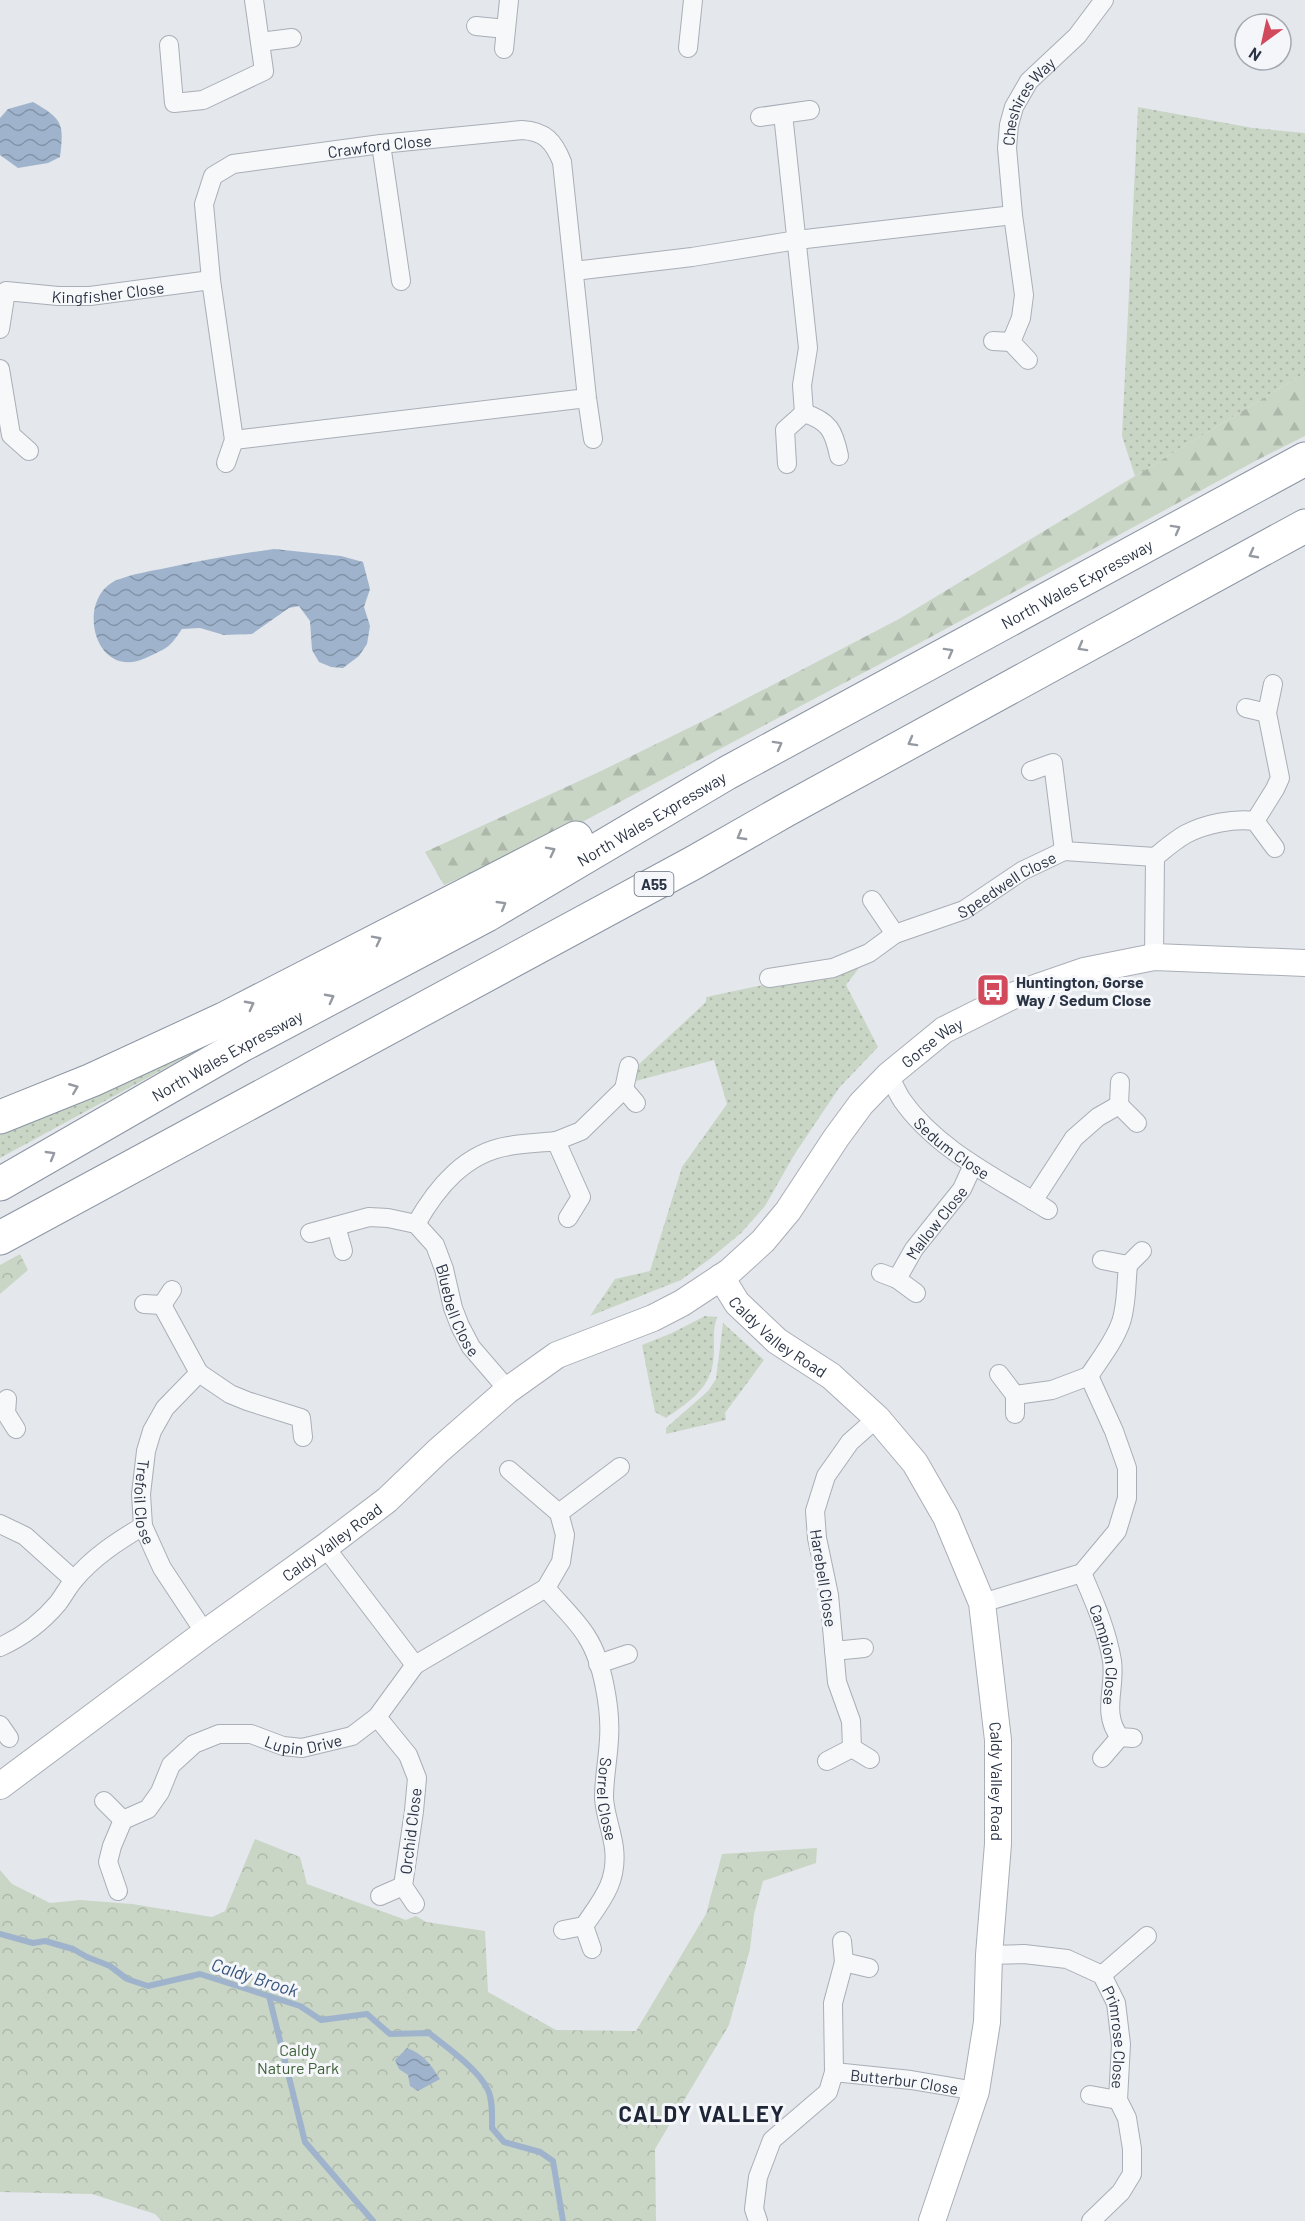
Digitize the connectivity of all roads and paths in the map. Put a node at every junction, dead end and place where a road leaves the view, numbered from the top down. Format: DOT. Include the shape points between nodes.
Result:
graph roads {
  1 [pos="254,0"];
  2 [pos="509,0"];
  3 [pos="693,0"];
  4 [pos="1097,2"];
  5 [pos="476,26"];
  6 [pos="506,29"];
  7 [pos="292,38"];
  8 [pos="260,42"];
  9 [pos="169,45"];
  10 [pos="688,48"];
  11 [pos="504,49"];
  12 [pos="810,110"];
  13 [pos="783,114"];
  14 [pos="760,117"];
  15 [pos="381,144"];
  16 [pos="1013,215"];
  17 [pos="797,240"];
  18 [pos="574,271"];
  19 [pos="211,280"];
  20 [pos="401,281"];
  21 [pos="3,288"];
  22 [pos="0,329"];
  23 [pos="1028,360"];
  24 [pos="0,369"];
  25 [pos="587,398"];
  26 [pos="804,413"];
  27 [pos="5,439"];
  28 [pos="593,439"];
  29 [pos="234,440"];
  30 [pos="29,451"];
  31 [pos="839,456"];
  32 [pos="1305,459"];
  33 [pos="226,463"];
  34 [pos="787,464"];
  35 [pos="1305,526"];
  36 [pos="1273,684"];
  37 [pos="1246,708"];
  38 [pos="1268,713"];
  39 [pos="1031,771"];
  40 [pos="727,773"];
  41 [pos="1256,820"];
  42 [pos="1275,848"];
  43 [pos="1064,851"];
  44 [pos="1155,856"];
  45 [pos="872,900"];
  46 [pos="895,934"];
  47 [pos="1154,957"];
  48 [pos="1305,963"];
  49 [pos="769,978"];
  50 [pos="629,1066"];
  51 [pos="889,1076"];
  52 [pos="1120,1082"];
  53 [pos="624,1089"];
  54 [pos="636,1102"];
  55 [pos="1119,1105"];
  56 [pos="0,1117"];
  57 [pos="1137,1123"];
  58 [pos="556,1141"];
  59 [pos="973,1165"];
  60 [pos="0,1184"];
  61 [pos="568,1218"];
  62 [pos="416,1224"];
  63 [pos="336,1226"];
  64 [pos="310,1233"];
  65 [pos="0,1238"];
  66 [pos="343,1251"];
  67 [pos="1142,1251"];
  68 [pos="1102,1260"];
  69 [pos="1128,1265"];
  70 [pos="721,1277"];
  71 [pos="172,1290"];
  72 [pos="916,1293"];
  73 [pos="199,1373"];
  74 [pos="999,1374"];
  75 [pos="1089,1376"];
  76 [pos="508,1390"];
  77 [pos="1015,1395"];
  78 [pos="5,1409"];
  79 [pos="1015,1414"];
  80 [pos="878,1418"];
  81 [pos="16,1430"];
  82 [pos="303,1437"];
  83 [pos="620,1467"];
  84 [pos="509,1470"];
  85 [pos="559,1513"];
  86 [pos="0,1524"];
  87 [pos="143,1526"];
  88 [pos="325,1547"];
  89 [pos="1082,1573"];
  90 [pos="74,1580"];
  91 [pos="546,1588"];
  92 [pos="982,1603"];
  93 [pos="205,1633"];
  94 [pos="0,1647"];
  95 [pos="864,1648"];
  96 [pos="834,1651"];
  97 [pos="628,1654"];
  98 [pos="598,1664"];
  99 [pos="416,1665"];
  100 [pos="377,1717"];
  101 [pos="852,1748"];
  102 [pos="1102,1758"];
  103 [pos="870,1759"];
  104 [pos="827,1761"];
  105 [pos="0,1786"];
  106 [pos="104,1801"];
  107 [pos="123,1820"];
  108 [pos="403,1886"];
  109 [pos="118,1891"];
  110 [pos="380,1896"];
  111 [pos="415,1904"];
  112 [pos="584,1926"];
  113 [pos="563,1930"];
  114 [pos="1147,1936"];
  115 [pos="842,1941"];
  116 [pos="592,1949"];
  117 [pos="989,1955"];
  118 [pos="844,1962"];
  119 [pos="869,1968"];
  120 [pos="1102,1975"];
  121 [pos="834,2072"];
  122 [pos="976,2091"];
  123 [pos="1090,2095"];
  124 [pos="1118,2100"];
  125 [pos="758,2221"];
  126 [pos="933,2221"];
  127 [pos="1091,2221"];
  1 -- 8 [label="street"];
  2 -- 6 [label="street"];
  3 -- 10 [label="street"];
  4 -- 16 [label="street, Cheshires Way" via="1077,36 1029,81 1014,106 1007,148"];
  5 -- 6 [label="street"];
  6 -- 11 [label="street"];
  7 -- 8 [label="street"];
  8 -- 9 [label="street" via="264,71 203,100 174,103"];
  12 -- 13 [label="street"];
  13 -- 14 [label="street"];
  13 -- 17 [label="street"];
  15 -- 18 [label="street, Crawford Close" via="522,130 546,136 556,146 562,162"];
  15 -- 19 [label="street, Crawford Close" via="233,164 213,177 204,204"];
  15 -- 20 [label="street"];
  16 -- 17 [label="street"];
  16 -- 23 [label="street, Cheshires Way" via="1024,295 1021,318 1002,341"];
  17 -- 18 [label="street"];
  17 -- 26 [label="street" via="808,348 802,385"];
  18 -- 25 [label="street, Crawford Close"];
  19 -- 21 [label="street, Kingfisher Close" via="90,296"];
  19 -- 29 [label="street, Crawford Close"];
  21 -- 22 [label="street, Kingfisher Close"];
  24 -- 27 [label="street"];
  25 -- 28 [label="street, Crawford Close"];
  25 -- 29 [label="street"];
  26 -- 31 [label="street" via="821,419 835,436"];
  26 -- 34 [label="street" via="785,430"];
  27 -- 30 [label="street"];
  29 -- 33 [label="street, Crawford Close"];
  40 -- 32 [label="highway, North Wales Expressway, one-way"];
  35 -- 65 [label="highway, A55, one-way"];
  36 -- 38 [label="street"];
  37 -- 38 [label="street"];
  38 -- 41 [label="street" via="1280,778"];
  39 -- 43 [label="street" via="1059,758"];
  56 -- 40 [label="highway, one-way" via="224,1019 572,840"];
  60 -- 40 [label="highway, North Wales Expressway, one-way" via="240,1046 487,915"];
  41 -- 42 [label="street"];
  41 -- 44 [label="street" via="1224,822 1186,834"];
  43 -- 44 [label="street, Speedwell Close"];
  43 -- 46 [label="street, Speedwell Close" via="1022,871 964,910"];
  44 -- 47 [label="street"];
  45 -- 46 [label="street"];
  46 -- 49 [label="street, Speedwell Close" via="869,953 833,969"];
  47 -- 48 [label="street, Gorse Way"];
  47 -- 51 [label="street, Gorse Way" via="1084,971 1012,996 944,1030"];
  50 -- 53 [label="street"];
  51 -- 59 [label="street, Sedum Close" via="903,1100 936,1136"];
  51 -- 70 [label="street, Gorse Way" via="861,1104 763,1241"];
  52 -- 55 [label="street"];
  53 -- 54 [label="street"];
  53 -- 58 [label="street" via="581,1131"];
  55 -- 57 [label="street"];
  55 -- 59 [label="street, Sedum Close" via="1074,1137 1041,1205"];
  58 -- 61 [label="street" via="588,1200"];
  58 -- 62 [label="street" via="510,1146 471,1160 430,1199"];
  59 -- 72 [label="street, Mallow Close" via="962,1189 889,1276"];
  62 -- 63 [label="street" via="369,1217"];
  62 -- 76 [label="street, Bluebell Close" via="435,1245 453,1308 471,1347"];
  63 -- 64 [label="street"];
  63 -- 66 [label="street"];
  67 -- 69 [label="street"];
  68 -- 69 [label="street"];
  69 -- 75 [label="street" via="1121,1321"];
  70 -- 76 [label="street, Caldy Valley Road" via="653,1318 557,1355"];
  70 -- 80 [label="street, Caldy Valley Road" via="737,1304 777,1341 831,1376"];
  71 -- 73 [label="street" via="153,1305"];
  73 -- 82 [label="street" via="247,1401 308,1413"];
  73 -- 87 [label="street, Trefoil Close" via="165,1408 152,1431 141,1494"];
  74 -- 77 [label="street"];
  75 -- 77 [label="street" via="1052,1390"];
  75 -- 89 [label="street" via="1127,1468 1127,1498 1117,1531"];
  76 -- 88 [label="street, Caldy Valley Road" via="387,1500"];
  77 -- 79 [label="street"];
  78 -- 81 [label="street"];
  80 -- 92 [label="street, Caldy Valley Road" via="915,1463 946,1516"];
  80 -- 96 [label="street, Harebell Close" via="850,1442 826,1476 815,1511"];
  83 -- 85 [label="street"];
  84 -- 85 [label="street"];
  85 -- 91 [label="street" via="565,1535 561,1562"];
  86 -- 90 [label="street" via="25,1536"];
  87 -- 90 [label="street" via="111,1546"];
  87 -- 93 [label="street, Trefoil Close" via="162,1568"];
  88 -- 93 [label="street, Caldy Valley Road"];
  88 -- 99 [label="street"];
  89 -- 92 [label="street"];
  89 -- 102 [label="street, Campion Close" via="1100,1615 1112,1662 1109,1710 1113,1729 1126,1737"];
  90 -- 94 [label="street" via="38,1623"];
  91 -- 98 [label="street, Sorrel Close" via="588,1637"];
  91 -- 99 [label="street"];
  92 -- 117 [label="street, Caldy Valley Road" via="998,1740 998,1844"];
  93 -- 105 [label="street, Caldy Valley Road"];
  95 -- 96 [label="street, Harebell Close"];
  96 -- 101 [label="street, Harebell Close" via="837,1682 852,1720"];
  97 -- 98 [label="street"];
  98 -- 112 [label="street, Sorrel Close" via="607,1703 609,1737 604,1806 615,1868 608,1893"];
  99 -- 100 [label="street, Lupin Drive"];
  100 -- 107 [label="street, Lupin Drive" via="352,1736 302,1748 283,1746 251,1734 219,1734 194,1744 171,1766 148,1809"];
  100 -- 108 [label="street, Orchid Close" via="408,1755 417,1778"];
  101 -- 103 [label="street"];
  101 -- 104 [label="street"];
  106 -- 107 [label="street"];
  107 -- 109 [label="street" via="108,1862"];
  108 -- 110 [label="street, Orchid Close"];
  108 -- 111 [label="street, Orchid Close"];
  112 -- 113 [label="street"];
  112 -- 116 [label="street"];
  114 -- 120 [label="street, Primrose Close"];
  115 -- 118 [label="street, Butterbur Close"];
  117 -- 120 [label="street, Primrose Close" via="1067,1959"];
  117 -- 122 [label="street, Caldy Valley Road" via="987,2022"];
  118 -- 119 [label="street"];
  118 -- 121 [label="street, Butterbur Close" via="833,2003"];
  120 -- 124 [label="street, Primrose Close" via="1118,2013"];
  121 -- 122 [label="street, Butterbur Close"];
  121 -- 125 [label="street, Butterbur Close" via="828,2092 772,2140 758,2177 754,2209"];
  122 -- 126 [label="street, Caldy Valley Road"];
  123 -- 124 [label="street, Primrose Close"];
  124 -- 127 [label="street, Primrose Close" via="1127,2118 1132,2174 1121,2192"];
}
